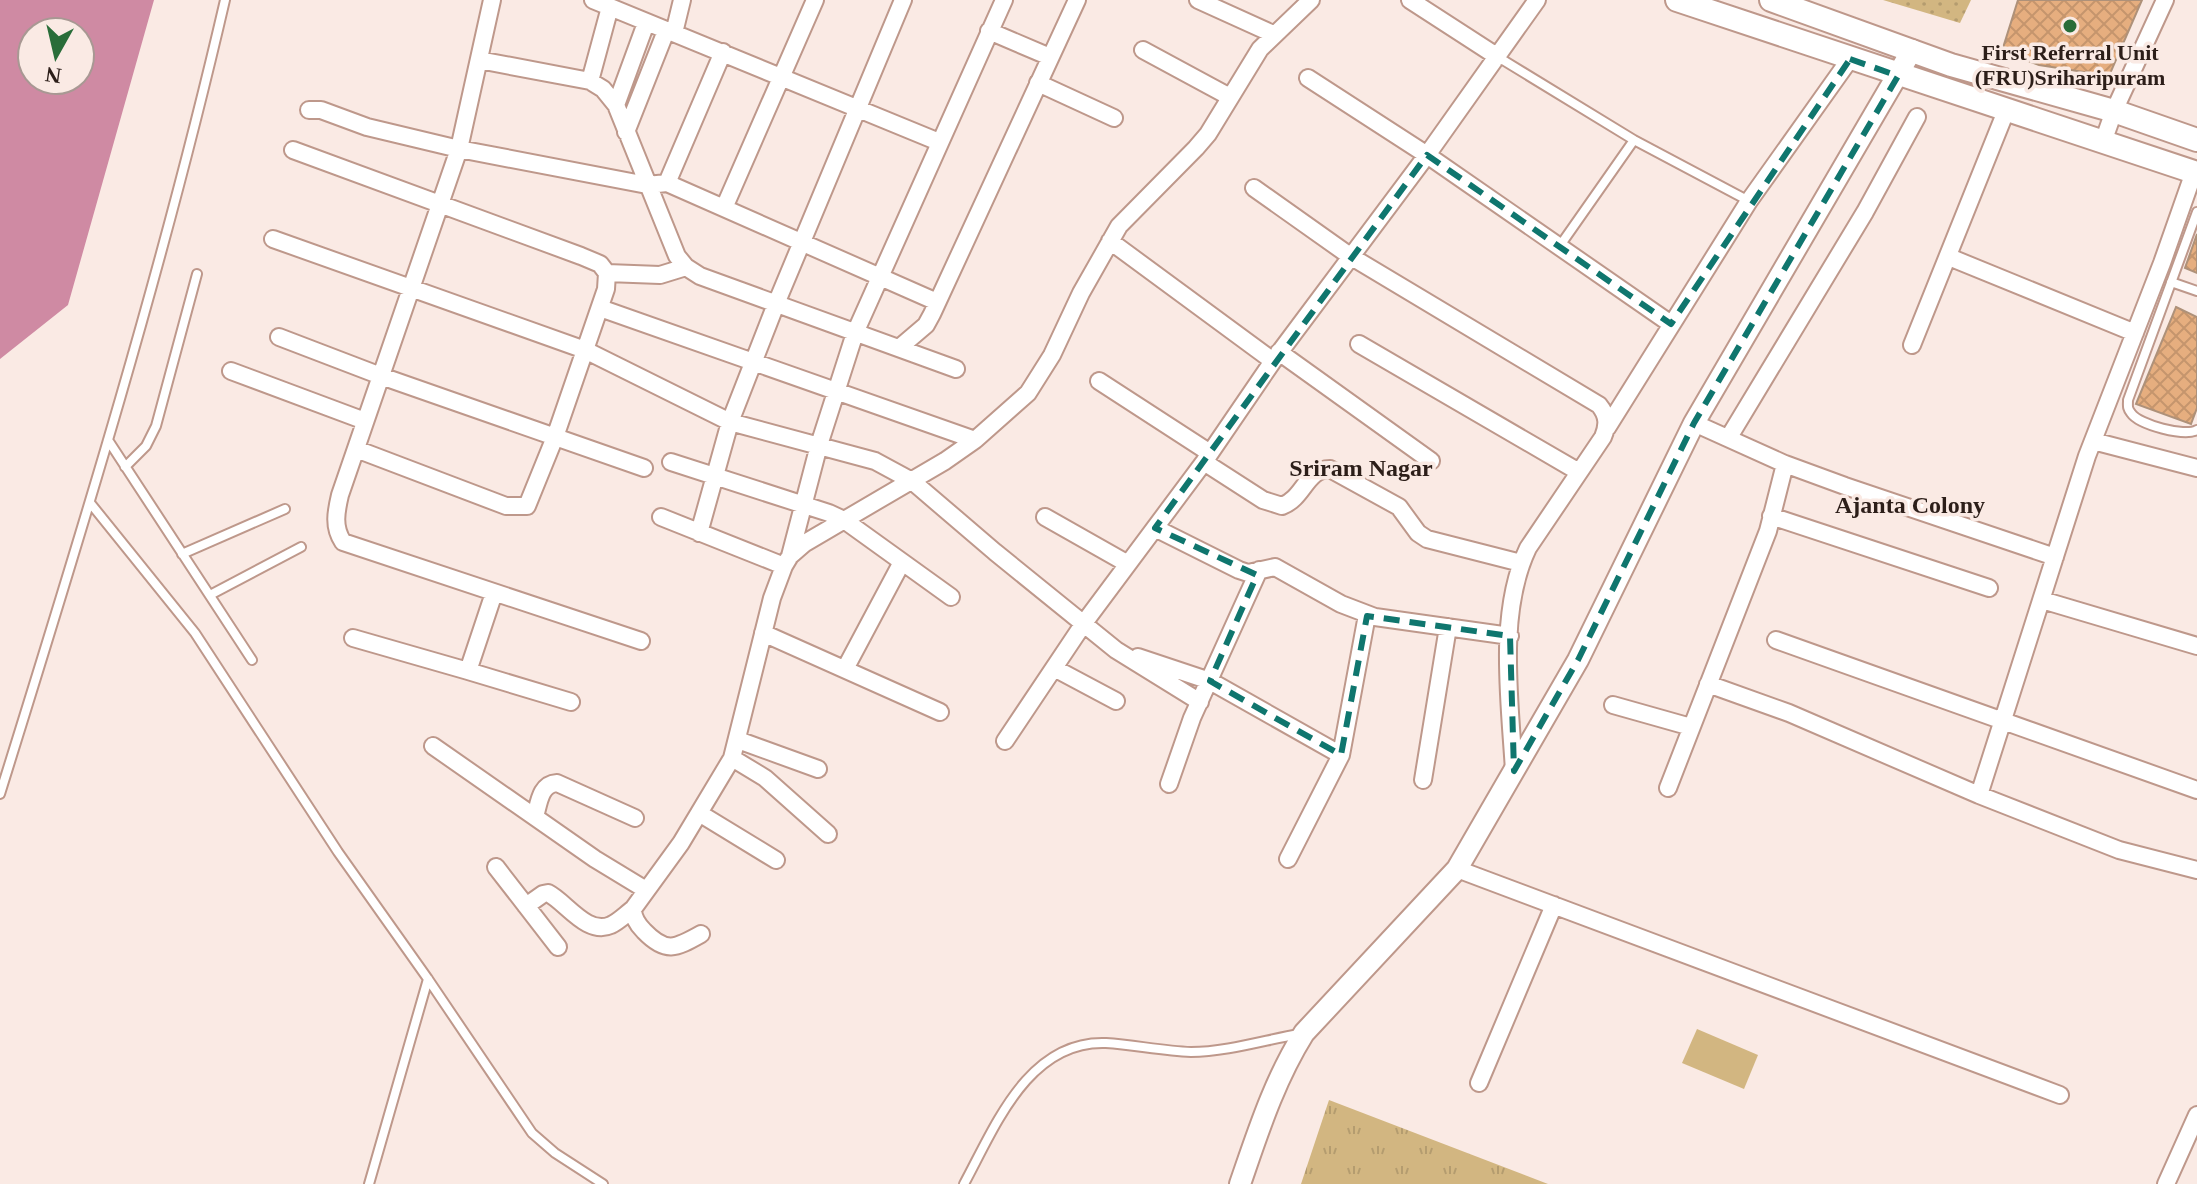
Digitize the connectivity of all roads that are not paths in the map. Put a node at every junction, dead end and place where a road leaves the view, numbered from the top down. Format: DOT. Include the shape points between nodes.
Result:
graph roads {
  1 [pos="225,0"];
  2 [pos="492,0"];
  3 [pos="593,0"];
  4 [pos="682,0"];
  5 [pos="815,0"];
  6 [pos="903,0"];
  7 [pos="1004,0"];
  8 [pos="1077,0"];
  9 [pos="1198,0"];
  10 [pos="1311,0"];
  11 [pos="1410,0"];
  12 [pos="1537,0"];
  13 [pos="1677,0"];
  14 [pos="1771,0"];
  15 [pos="2165,0"];
  16 [pos="610,7"];
  17 [pos="646,23"];
  18 [pos="989,31"];
  19 [pos="670,32"];
  20 [pos="1273,34"];
  21 [pos="1143,50"];
  22 [pos="1912,50"];
  23 [pos="723,52"];
  24 [pos="1050,57"];
  25 [pos="1498,57"];
  26 [pos="1850,59"];
  27 [pos="479,60"];
  28 [pos="1898,76"];
  29 [pos="782,77"];
  30 [pos="1308,78"];
  31 [pos="590,81"];
  32 [pos="1038,83"];
  33 [pos="1230,97"];
  34 [pos="616,105"];
  35 [pos="858,108"];
  36 [pos="309,110"];
  37 [pos="2006,111"];
  38 [pos="2114,111"];
  39 [pos="1917,117"];
  40 [pos="1114,118"];
  41 [pos="626,132"];
  42 [pos="1634,140"];
  43 [pos="2197,140"];
  44 [pos="939,142"];
  45 [pos="2103,142"];
  46 [pos="459,149"];
  47 [pos="293,150"];
  48 [pos="1427,155"];
  49 [pos="2196,173"];
  50 [pos="667,183"];
  51 [pos="647,185"];
  52 [pos="1254,188"];
  53 [pos="1749,201"];
  54 [pos="440,205"];
  55 [pos="724,208"];
  56 [pos="2197,212"];
  57 [pos="273,239"];
  58 [pos="1110,241"];
  59 [pos="802,242"];
  60 [pos="1558,247"];
  61 [pos="1350,256"];
  62 [pos="1949,257"];
  63 [pos="686,267"];
  64 [pos="607,273"];
  65 [pos="197,274"];
  66 [pos="878,276"];
  67 [pos="2171,282"];
  68 [pos="411,289"];
  69 [pos="2197,291"];
  70 [pos="937,302"];
  71 [pos="776,304"];
  72 [pos="600,308"];
  73 [pos="1671,324"];
  74 [pos="855,333"];
  75 [pos="2135,333"];
  76 [pos="279,337"];
  77 [pos="1359,344"];
  78 [pos="1912,345"];
  79 [pos="899,348"];
  80 [pos="585,350"];
  81 [pos="1276,356"];
  82 [pos="754,361"];
  83 [pos="956,369"];
  84 [pos="231,371"];
  85 [pos="381,376"];
  86 [pos="1099,381"];
  87 [pos="837,390"];
  88 [pos="365,421"];
  89 [pos="730,422"];
  90 [pos="1694,423"];
  91 [pos="1606,429"];
  92 [pos="2197,430"];
  93 [pos="555,437"];
  94 [pos="1729,437"];
  95 [pos="108,440"];
  96 [pos="975,440"];
  97 [pos="2093,441"];
  98 [pos="819,445"];
  99 [pos="356,449"];
  100 [pos="1207,458"];
  101 [pos="1431,461"];
  102 [pos="671,462"];
  103 [pos="1785,464"];
  104 [pos="125,467"];
  105 [pos="644,468"];
  106 [pos="2197,468"];
  107 [pos="1579,472"];
  108 [pos="714,476"];
  109 [pos="912,481"];
  110 [pos="91,504"];
  111 [pos="802,504"];
  112 [pos="285,509"];
  113 [pos="1771,516"];
  114 [pos="661,517"];
  115 [pos="1045,517"];
  116 [pos="844,520"];
  117 [pos="1155,528"];
  118 [pos="699,533"];
  119 [pos="301,547"];
  120 [pos="182,554"];
  121 [pos="2055,557"];
  122 [pos="787,561"];
  123 [pos="902,562"];
  124 [pos="1521,563"];
  125 [pos="1128,564"];
  126 [pos="1259,570"];
  127 [pos="1989,588"];
  128 [pos="494,593"];
  129 [pos="210,595"];
  130 [pos="951,597"];
  131 [pos="2042,600"];
  132 [pos="1367,615"];
  133 [pos="1084,623"];
  134 [pos="1448,627"];
  135 [pos="763,633"];
  136 [pos="1510,636"];
  137 [pos="353,638"];
  138 [pos="1776,640"];
  139 [pos="641,641"];
  140 [pos="2197,646"];
  141 [pos="1116,650"];
  142 [pos="252,660"];
  143 [pos="1054,668"];
  144 [pos="845,669"];
  145 [pos="468,671"];
  146 [pos="1210,681"];
  147 [pos="1708,684"];
  148 [pos="1116,701"];
  149 [pos="571,702"];
  150 [pos="1200,702"];
  151 [pos="1613,705"];
  152 [pos="940,712"];
  153 [pos="2002,722"];
  154 [pos="1691,727"];
  155 [pos="738,740"];
  156 [pos="1005,741"];
  157 [pos="433,746"];
  158 [pos="1341,755"];
  159 [pos="732,758"];
  160 [pos="818,769"];
  161 [pos="1514,771"];
  162 [pos="1423,780"];
  163 [pos="1169,784"];
  164 [pos="1668,788"];
  165 [pos="2197,790"];
  166 [pos="0,794"];
  167 [pos="1979,795"];
  168 [pos="699,813"];
  169 [pos="535,817"];
  170 [pos="635,818"];
  171 [pos="828,834"];
  172 [pos="1288,859"];
  173 [pos="776,860"];
  174 [pos="496,867"];
  175 [pos="1457,869"];
  176 [pos="2197,870"];
  177 [pos="646,890"];
  178 [pos="1554,905"];
  179 [pos="526,906"];
  180 [pos="633,909"];
  181 [pos="701,934"];
  182 [pos="558,947"];
  183 [pos="428,979"];
  184 [pos="1304,1033"];
  185 [pos="1479,1083"];
  186 [pos="2060,1095"];
  187 [pos="2197,1115"];
  188 [pos="369,1184"];
  189 [pos="603,1184"];
  190 [pos="964,1184"];
  191 [pos="1240,1184"];
  192 [pos="2166,1184"];
  1 -- 95 [label="lane"];
  2 -- 27 [label="street"];
  3 -- 16 [label="street"];
  4 -- 19 [label="street"];
  5 -- 29 [label="street"];
  6 -- 35 [label="street"];
  7 -- 18 [label="street"];
  8 -- 24 [label="street"];
  9 -- 20 [label="street"];
  10 -- 20 [label="street"];
  11 -- 25 [label="street"];
  12 -- 25 [label="street"];
  13 -- 26 [label="main road"];
  14 -- 22 [label="main road"];
  15 -- 38 [label="street"];
  16 -- 17 [label="street"];
  16 -- 31 [label="street"];
  17 -- 19 [label="street"];
  17 -- 34 [label="street"];
  18 -- 24 [label="street"];
  18 -- 44 [label="street"];
  19 -- 23 [label="street"];
  19 -- 41 [label="street"];
  20 -- 33 [label="street"];
  21 -- 33 [label="street"];
  22 -- 28 [label="street"];
  22 -- 38 [label="main road"];
  23 -- 29 [label="street"];
  23 -- 50 [label="street"];
  24 -- 32 [label="street"];
  25 -- 42 [label="lane"];
  25 -- 48 [label="street"];
  26 -- 28 [label="main road"];
  26 -- 53 [label="street"];
  27 -- 31 [label="street"];
  27 -- 46 [label="street"];
  28 -- 37 [label="main road"];
  28 -- 90 [label="street"];
  29 -- 35 [label="street"];
  29 -- 55 [label="street"];
  30 -- 48 [label="street"];
  31 -- 34 [label="street"];
  32 -- 40 [label="street"];
  32 -- 70 [label="street"];
  33 -- 58 [label="street" via="1196,148 1128,215"];
  34 -- 41 [label="street"];
  35 -- 44 [label="street"];
  35 -- 59 [label="street"];
  36 -- 46 [label="street"];
  37 -- 45 [label="main road"];
  37 -- 62 [label="street"];
  38 -- 43 [label="main road"];
  38 -- 45 [label="street"];
  39 -- 94 [label="street"];
  41 -- 51 [label="street"];
  42 -- 53 [label="lane"];
  42 -- 60 [label="lane"];
  44 -- 66 [label="street"];
  45 -- 49 [label="main road"];
  46 -- 51 [label="street"];
  46 -- 54 [label="street"];
  47 -- 54 [label="street"];
  48 -- 60 [label="street"];
  48 -- 61 [label="street"];
  49 -- 75 [label="street"];
  50 -- 51 [label="street"];
  50 -- 55 [label="street"];
  51 -- 63 [label="street"];
  52 -- 61 [label="street"];
  53 -- 73 [label="street"];
  54 -- 64 [label="street" via="581,256"];
  54 -- 68 [label="street"];
  55 -- 59 [label="street"];
  56 -- 67 [label="lane"];
  57 -- 68 [label="street"];
  58 -- 81 [label="street"];
  58 -- 96 [label="street" via="1035,384"];
  59 -- 66 [label="street"];
  59 -- 71 [label="street"];
  60 -- 73 [label="street"];
  61 -- 81 [label="street"];
  61 -- 91 [label="street" via="1599,405"];
  62 -- 75 [label="street"];
  62 -- 78 [label="street"];
  63 -- 64 [label="street" via="660,275"];
  63 -- 71 [label="street"];
  64 -- 72 [label="street"];
  65 -- 104 [label="lane" via="156,426 146,446"];
  66 -- 70 [label="street"];
  66 -- 74 [label="street"];
  67 -- 69 [label="lane"];
  67 -- 92 [label="lane" via="2128,408 2139,420 2182,434"];
  68 -- 80 [label="street"];
  68 -- 85 [label="street"];
  70 -- 79 [label="street" via="926,325"];
  71 -- 74 [label="street"];
  71 -- 82 [label="street"];
  72 -- 80 [label="street"];
  72 -- 82 [label="street"];
  73 -- 91 [label="street"];
  74 -- 79 [label="street"];
  74 -- 87 [label="street"];
  75 -- 97 [label="street"];
  76 -- 85 [label="street"];
  77 -- 107 [label="street"];
  79 -- 83 [label="street"];
  80 -- 89 [label="street"];
  80 -- 93 [label="street"];
  81 -- 100 [label="street"];
  81 -- 101 [label="street"];
  82 -- 87 [label="street"];
  82 -- 89 [label="street"];
  84 -- 88 [label="street"];
  85 -- 88 [label="street"];
  85 -- 93 [label="street"];
  86 -- 100 [label="street"];
  87 -- 96 [label="street"];
  87 -- 98 [label="street"];
  88 -- 99 [label="street"];
  89 -- 98 [label="street"];
  89 -- 108 [label="street"];
  90 -- 94 [label="street"];
  90 -- 161 [label="street" via="1578,660"];
  91 -- 107 [label="street"];
  93 -- 99 [label="street" via="532,497 518,508"];
  93 -- 105 [label="street"];
  94 -- 103 [label="street"];
  95 -- 104 [label="lane"];
  95 -- 110 [label="lane"];
  96 -- 109 [label="street"];
  97 -- 106 [label="street"];
  97 -- 121 [label="street"];
  98 -- 109 [label="street" via="875,461"];
  98 -- 111 [label="street"];
  99 -- 128 [label="street" via="336,512 336,532 343,542"];
  100 -- 117 [label="street"];
  100 -- 124 [label="street" via="1263,500 1282,506 1301,493 1313,473 1330,469 1399,507 1427,539"];
  102 -- 108 [label="street"];
  103 -- 113 [label="street"];
  103 -- 121 [label="street"];
  104 -- 120 [label="lane"];
  107 -- 124 [label="street"];
  108 -- 111 [label="street"];
  108 -- 118 [label="street"];
  109 -- 116 [label="street"];
  109 -- 133 [label="street"];
  110 -- 166 [label="lane"];
  110 -- 183 [label="lane" via="195,633"];
  111 -- 116 [label="street"];
  111 -- 122 [label="street"];
  112 -- 120 [label="lane"];
  113 -- 127 [label="street"];
  113 -- 147 [label="street"];
  114 -- 118 [label="street"];
  115 -- 125 [label="street"];
  116 -- 122 [label="street"];
  116 -- 123 [label="street"];
  117 -- 125 [label="street"];
  117 -- 126 [label="street" via="1239,570"];
  118 -- 122 [label="street"];
  119 -- 129 [label="lane"];
  120 -- 129 [label="lane"];
  121 -- 131 [label="street"];
  122 -- 135 [label="street"];
  123 -- 130 [label="street"];
  123 -- 144 [label="street"];
  124 -- 136 [label="street"];
  125 -- 133 [label="street"];
  126 -- 132 [label="street" via="1284,570"];
  126 -- 146 [label="street"];
  128 -- 139 [label="street"];
  128 -- 145 [label="street"];
  129 -- 142 [label="lane"];
  131 -- 140 [label="street"];
  131 -- 153 [label="street"];
  132 -- 134 [label="street"];
  132 -- 158 [label="street"];
  133 -- 141 [label="street"];
  133 -- 143 [label="street"];
  134 -- 136 [label="street"];
  134 -- 162 [label="street"];
  135 -- 144 [label="street"];
  135 -- 155 [label="street"];
  136 -- 161 [label="street"];
  137 -- 145 [label="street"];
  138 -- 153 [label="street"];
  141 -- 146 [label="street"];
  141 -- 150 [label="street"];
  143 -- 148 [label="street"];
  143 -- 156 [label="street"];
  144 -- 152 [label="street"];
  145 -- 149 [label="street"];
  146 -- 150 [label="street"];
  146 -- 158 [label="street"];
  147 -- 154 [label="street"];
  147 -- 167 [label="street"];
  150 -- 163 [label="street"];
  151 -- 154 [label="street"];
  153 -- 165 [label="street"];
  153 -- 167 [label="street"];
  154 -- 164 [label="street"];
  155 -- 159 [label="street"];
  155 -- 160 [label="street"];
  157 -- 169 [label="street"];
  158 -- 172 [label="street"];
  159 -- 168 [label="street"];
  159 -- 171 [label="street" via="765,778"];
  161 -- 175 [label="street"];
  167 -- 176 [label="street" via="2119,850"];
  168 -- 173 [label="street"];
  168 -- 177 [label="street"];
  169 -- 170 [label="street" via="544,788 557,783"];
  169 -- 177 [label="street"];
  174 -- 179 [label="street"];
  175 -- 178 [label="street"];
  175 -- 184 [label="street"];
  177 -- 180 [label="street"];
  178 -- 185 [label="street"];
  178 -- 186 [label="street"];
  179 -- 180 [label="street" via="548,893 599,928"];
  179 -- 182 [label="street"];
  180 -- 181 [label="street" via="640,927 658,945 673,947"];
  183 -- 188 [label="lane"];
  183 -- 189 [label="lane" via="532,1133"];
  184 -- 190 [label="lane" via="1197,1052 1106,1043 1060,1053 1029,1075 1006,1106"];
  184 -- 191 [label="street" via="1270,1098"];
  187 -- 192 [label="street"];
}
